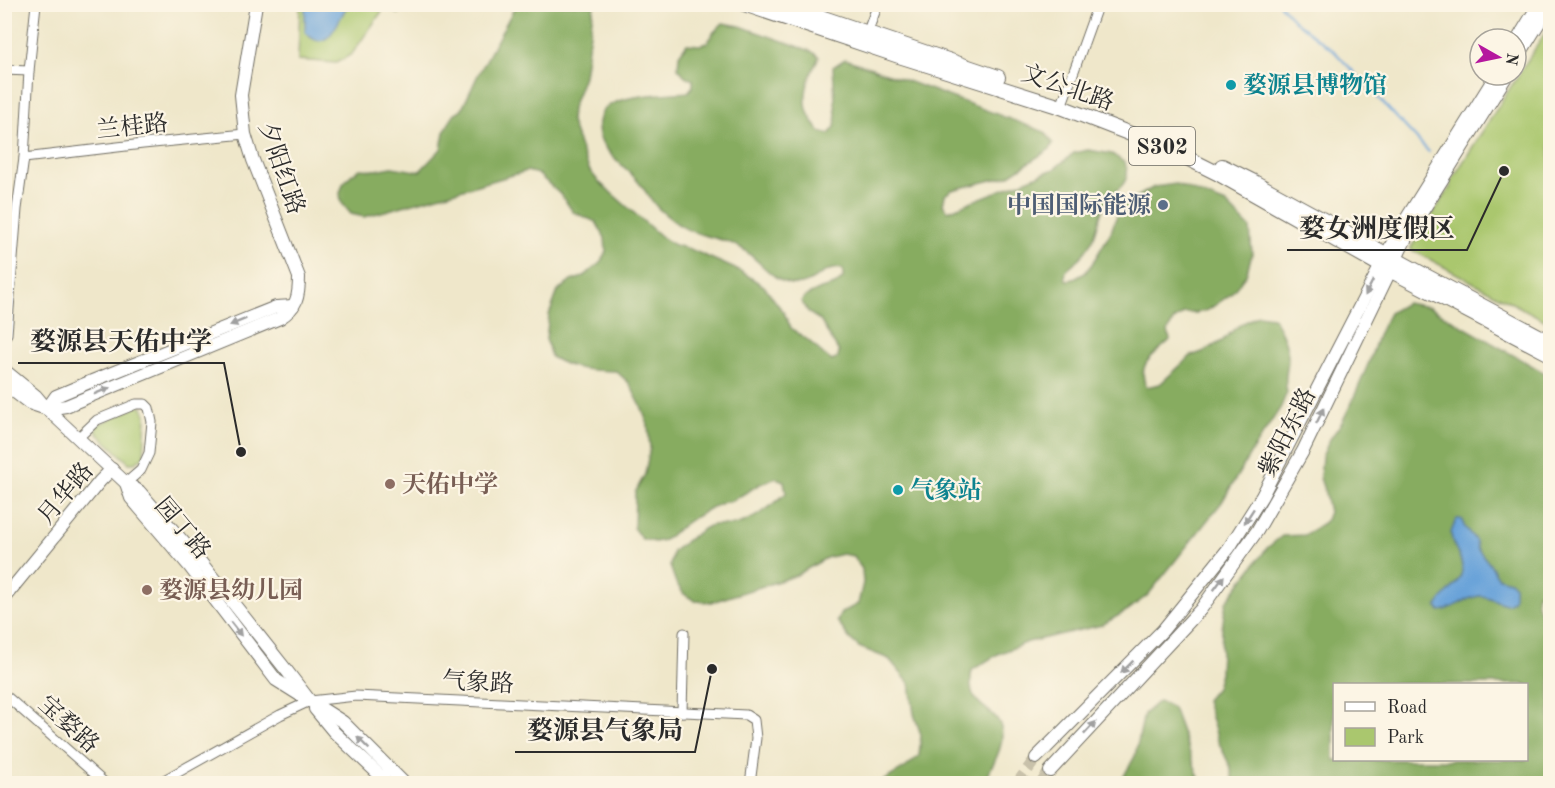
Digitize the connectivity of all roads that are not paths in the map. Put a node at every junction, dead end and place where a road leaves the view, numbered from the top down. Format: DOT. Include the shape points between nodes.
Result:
graph roads {
  1 [pos="36,4"];
  2 [pos="256,4"];
  3 [pos="744,4"];
  4 [pos="782,4"];
  5 [pos="878,4"];
  6 [pos="1098,4"];
  7 [pos="1539,4"];
  8 [pos="1551,5"];
  9 [pos="1525,27"];
  10 [pos="865,38"];
  11 [pos="1528,41"];
  12 [pos="4,70"];
  13 [pos="29,71"];
  14 [pos="1489,87"];
  15 [pos="1500,87"];
  16 [pos="1062,103"];
  17 [pos="245,134"];
  18 [pos="24,158"];
  19 [pos="1388,262"];
  20 [pos="4,338"];
  21 [pos="1551,342"];
  22 [pos="1551,354"];
  23 [pos="4,370"];
  24 [pos="4,384"];
  25 [pos="47,409"];
  26 [pos="78,438"];
  27 [pos="112,469"];
  28 [pos="126,483"];
  29 [pos="4,598"];
  30 [pos="684,633"];
  31 [pos="4,694"];
  32 [pos="310,701"];
  33 [pos="681,712"];
  34 [pos="1036,758"];
  35 [pos="1050,771"];
  36 [pos="384,778"];
  37 [pos="106,783"];
  38 [pos="157,783"];
  39 [pos="405,783"];
  40 [pos="750,783"];
  1 -- 13 [label="street"];
  2 -- 17 [label="main road, 夕阳红路" via="241,95"];
  3 -- 10 [label="main road, 文公北路 / S302"];
  4 -- 10 [label="main road, 文公北路 / S302"];
  5 -- 10 [label="street"];
  6 -- 16 [label="street"];
  7 -- 9 [label="main road"];
  8 -- 11 [label="main road"];
  10 -- 16 [label="main road, 文公北路 / S302"];
  12 -- 13 [label="street"];
  13 -- 18 [label="street"];
  14 -- 19 [label="main road, 紫阳东路" via="1398,232"];
  15 -- 19 [label="main road, 紫阳东路"];
  16 -- 19 [label="main road, 文公北路 / S302" via="1165,138 1252,181"];
  17 -- 18 [label="street, 兰桂路"];
  17 -- 25 [label="main road, 夕阳红路" via="299,277 299,292 293,306 280,318 66,406"];
  18 -- 20 [label="street"];
  19 -- 21 [label="main road, 文公北路 / S302"];
  19 -- 22 [label="main road, 文公北路 / S302"];
  19 -- 34 [label="main road, 紫阳东路, one-way" via="1262,496 1229,548 1163,630"];
  35 -- 19 [label="main road, 紫阳东路, one-way" via="1201,609 1257,531 1303,452"];
  23 -- 25 [label="main road, 园丁路"];
  24 -- 25 [label="main road" via="29,403"];
  25 -- 26 [label="main road, 园丁路"];
  26 -- 27 [label="main road, 园丁路"];
  26 -- 28 [label="street" via="97,420 145,404 152,422 149,453 141,470"];
  27 -- 28 [label="main road, 园丁路"];
  27 -- 29 [label="main road, 月华路"];
  28 -- 32 [label="main road, 园丁路" via="139,491 199,560"];
  30 -- 33 [label="street"];
  31 -- 37 [label="street, 宝婺路"];
  32 -- 33 [label="street, 气象路" via="356,696"];
  32 -- 36 [label="main road, 园丁路" via="343,722"];
  32 -- 38 [label="street, 气象路"];
  33 -- 40 [label="street, 气象路" via="746,716 754,720 756,738"];
  36 -- 39 [label="main road, 园丁路"];
}
